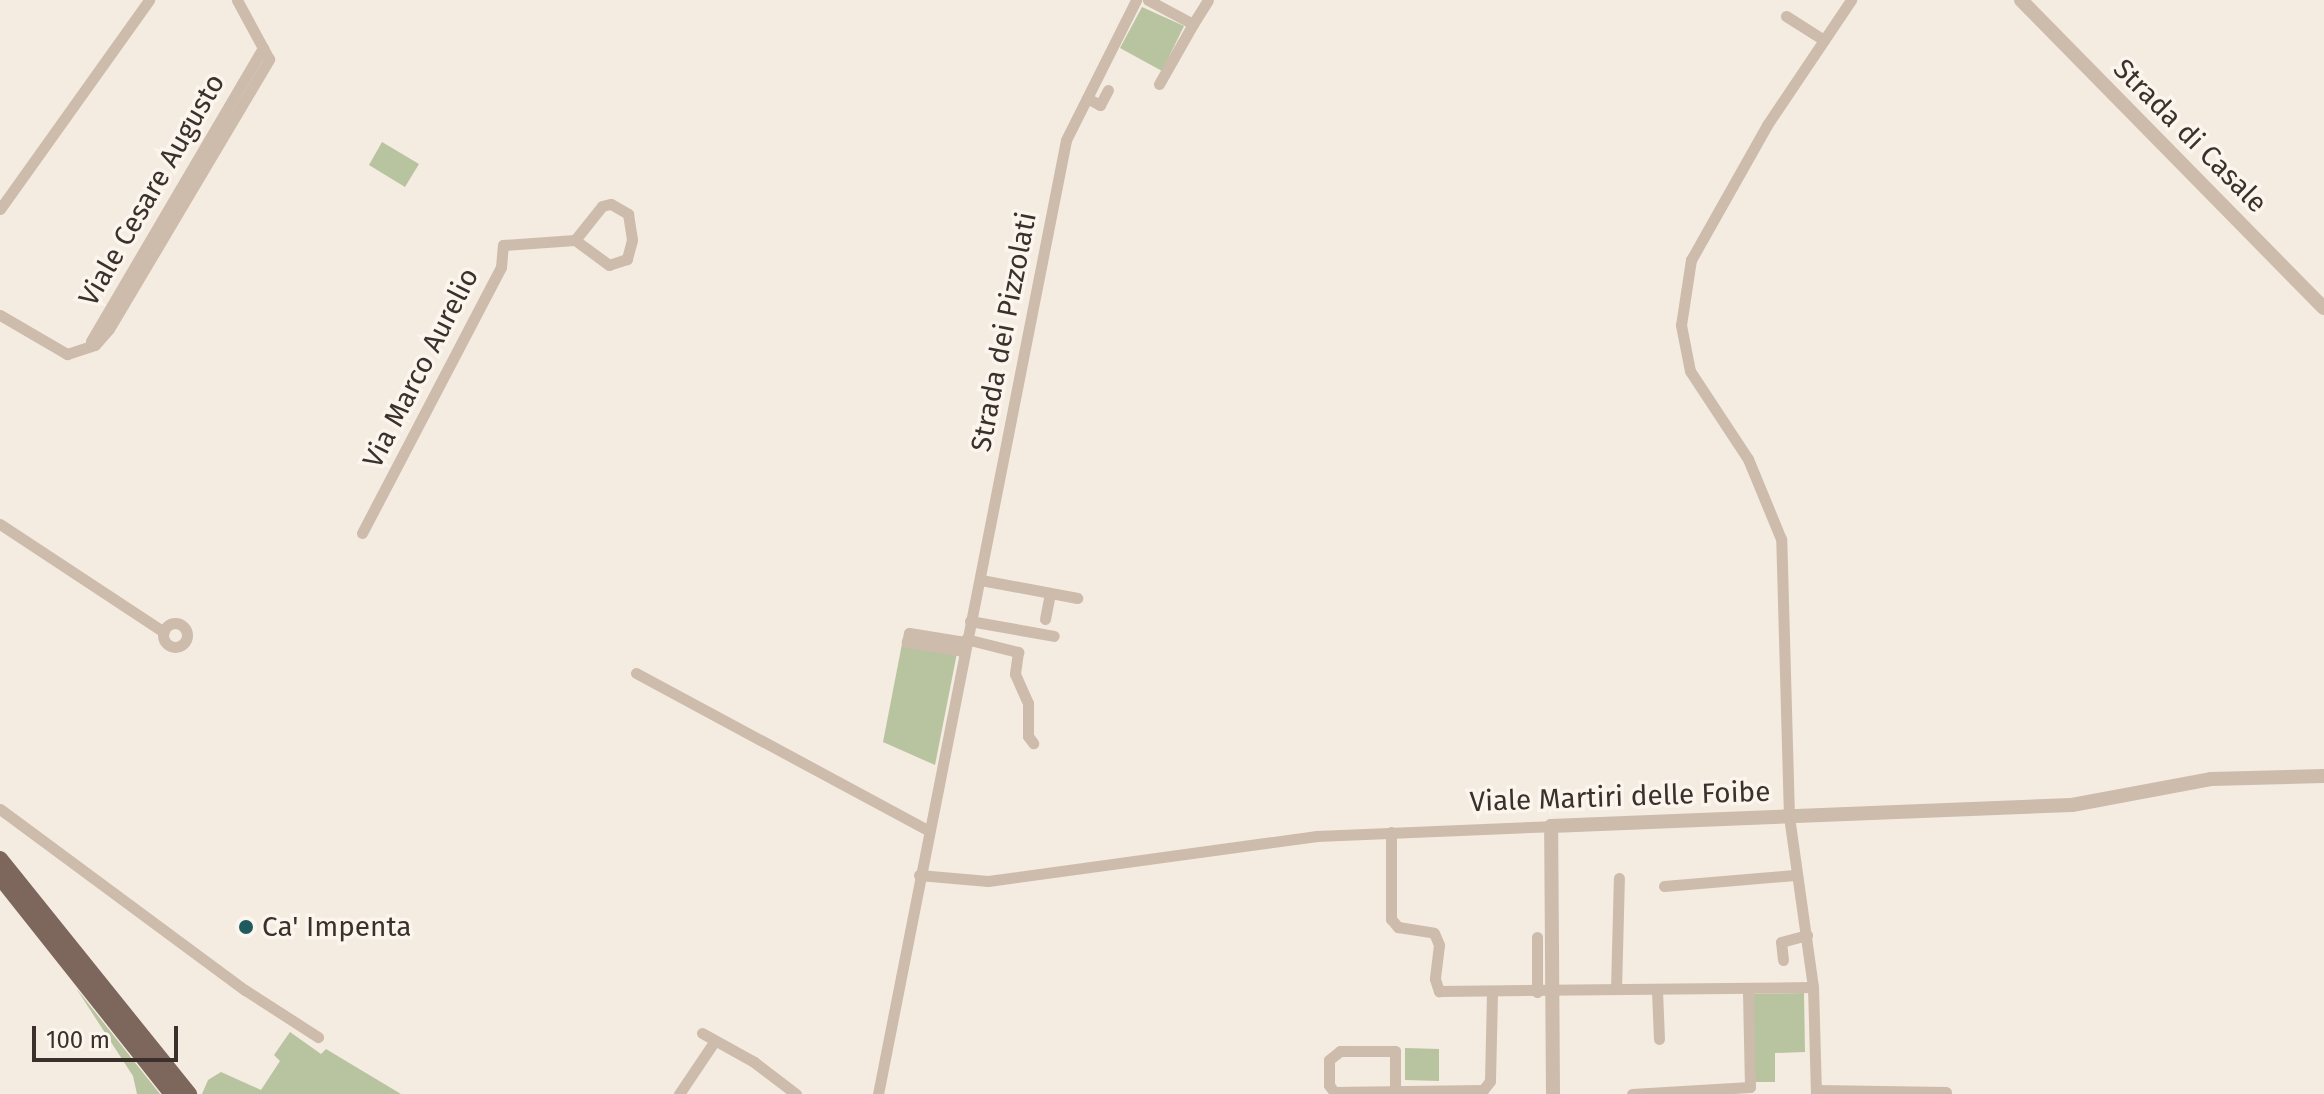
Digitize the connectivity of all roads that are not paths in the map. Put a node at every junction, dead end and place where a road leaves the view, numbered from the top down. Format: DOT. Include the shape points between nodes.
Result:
graph roads {
  1 [pos="149,0"];
  2 [pos="237,0"];
  3 [pos="1136,0"];
  4 [pos="1148,0"];
  5 [pos="1208,0"];
  6 [pos="1851,0"];
  7 [pos="2021,0"];
  8 [pos="1786,16"];
  9 [pos="1193,24"];
  10 [pos="1824,40"];
  11 [pos="1159,84"];
  12 [pos="1108,90"];
  13 [pos="1087,98"];
  14 [pos="1,206"];
  15 [pos="575,240"];
  16 [pos="2324,308"];
  17 [pos="0,315"];
  18 [pos="0,524"];
  19 [pos="362,533"];
  20 [pos="981,580"];
  21 [pos="1050,593"];
  22 [pos="1077,598"];
  23 [pos="1045,619"];
  24 [pos="970,621"];
  25 [pos="164,632"];
  26 [pos="909,633"];
  27 [pos="1054,636"];
  28 [pos="965,644"];
  29 [pos="636,673"];
  30 [pos="1033,743"];
  31 [pos="2324,776"];
  32 [pos="0,809"];
  33 [pos="1789,817"];
  34 [pos="1551,826"];
  35 [pos="926,829"];
  36 [pos="1391,832"];
  37 [pos="0,859"];
  38 [pos="919,875"];
  39 [pos="1795,875"];
  40 [pos="0,877"];
  41 [pos="1619,878"];
  42 [pos="1664,886"];
  43 [pos="1807,935"];
  44 [pos="1537,937"];
  45 [pos="1783,960"];
  46 [pos="1813,987"];
  47 [pos="1616,989"];
  48 [pos="1657,990"];
  49 [pos="1555,991"];
  50 [pos="1748,991"];
  51 [pos="1492,992"];
  52 [pos="1537,992"];
  53 [pos="702,1033"];
  54 [pos="318,1037"];
  55 [pos="1659,1039"];
  56 [pos="714,1042"];
  57 [pos="1395,1090"];
  58 [pos="1442,1092"];
  59 [pos="1816,1092"];
  60 [pos="1946,1092"];
  61 [pos="172,1094"];
  62 [pos="189,1094"];
  63 [pos="679,1094"];
  64 [pos="796,1094"];
  65 [pos="878,1094"];
  66 [pos="1553,1094"];
  67 [pos="1632,1094"];
  1 -- 14 [label="street"];
  2 -- 17 [label="street, Viale Cesare Augusto" via="266,54 92,340 67,354"];
  3 -- 13 [label="street, Strada dei Pizzolati"];
  4 -- 9 [label="street"];
  5 -- 9 [label="street"];
  6 -- 10 [label="street"];
  7 -- 16 [label="street, Strada di Casale"];
  8 -- 10 [label="street"];
  9 -- 11 [label="street"];
  10 -- 33 [label="street" via="1767,125 1691,260 1681,325 1690,371 1748,459 1781,539"];
  12 -- 13 [label="street" via="1100,105"];
  13 -- 20 [label="street, Strada dei Pizzolati" via="1066,140"];
  15 -- 15 [label="street" via="602,206 611,204 628,214 630,255 620,264 609,265"];
  15 -- 19 [label="street, Via Marco Aurelio" via="503,245 501,267"];
  18 -- 25 [label="street"];
  20 -- 21 [label="street"];
  20 -- 24 [label="street, Strada dei Pizzolati"];
  21 -- 22 [label="street"];
  21 -- 23 [label="street"];
  24 -- 27 [label="street"];
  24 -- 28 [label="street, Strada dei Pizzolati"];
  26 -- 28 [label="street" via="907,642"];
  28 -- 30 [label="street" via="1018,652 1015,674 1028,703 1028,736"];
  28 -- 35 [label="street, Strada dei Pizzolati"];
  29 -- 35 [label="street" via="695,696"];
  31 -- 33 [label="street, Viale Martiri delle Foibe" via="2211,779 2072,805"];
  32 -- 54 [label="street" via="245,990"];
  33 -- 34 [label="street, Viale Martiri delle Foibe"];
  33 -- 39 [label="street"];
  34 -- 36 [label="street, Viale Martiri delle Foibe"];
  34 -- 49 [label="street"];
  35 -- 38 [label="street, Strada dei Pizzolati"];
  36 -- 38 [label="street, Viale Martiri delle Foibe" via="1317,836 988,881"];
  36 -- 51 [label="street" via="1391,919 1398,927 1434,933 1439,991"];
  37 -- 62 [label="main road"];
  38 -- 65 [label="street, Strada dei Pizzolati"];
  39 -- 42 [label="street"];
  39 -- 43 [label="street"];
  40 -- 61 [label="main road"];
  41 -- 47 [label="street"];
  43 -- 45 [label="street" via="1781,942"];
  43 -- 46 [label="street"];
  44 -- 52 [label="street"];
  46 -- 50 [label="street"];
  46 -- 59 [label="street"];
  47 -- 48 [label="street"];
  47 -- 49 [label="street"];
  48 -- 50 [label="street"];
  48 -- 55 [label="street"];
  49 -- 52 [label="street"];
  49 -- 66 [label="street"];
  50 -- 67 [label="street" via="1750,1087"];
  51 -- 52 [label="street"];
  51 -- 58 [label="street" via="1489,1084 1483,1090"];
  53 -- 56 [label="street"];
  56 -- 63 [label="street"];
  56 -- 64 [label="street" via="754,1062"];
  57 -- 57 [label="street" via="1395,1051 1340,1051 1329,1060 1334,1092"];
  57 -- 58 [label="street"];
  59 -- 60 [label="street"];
}
